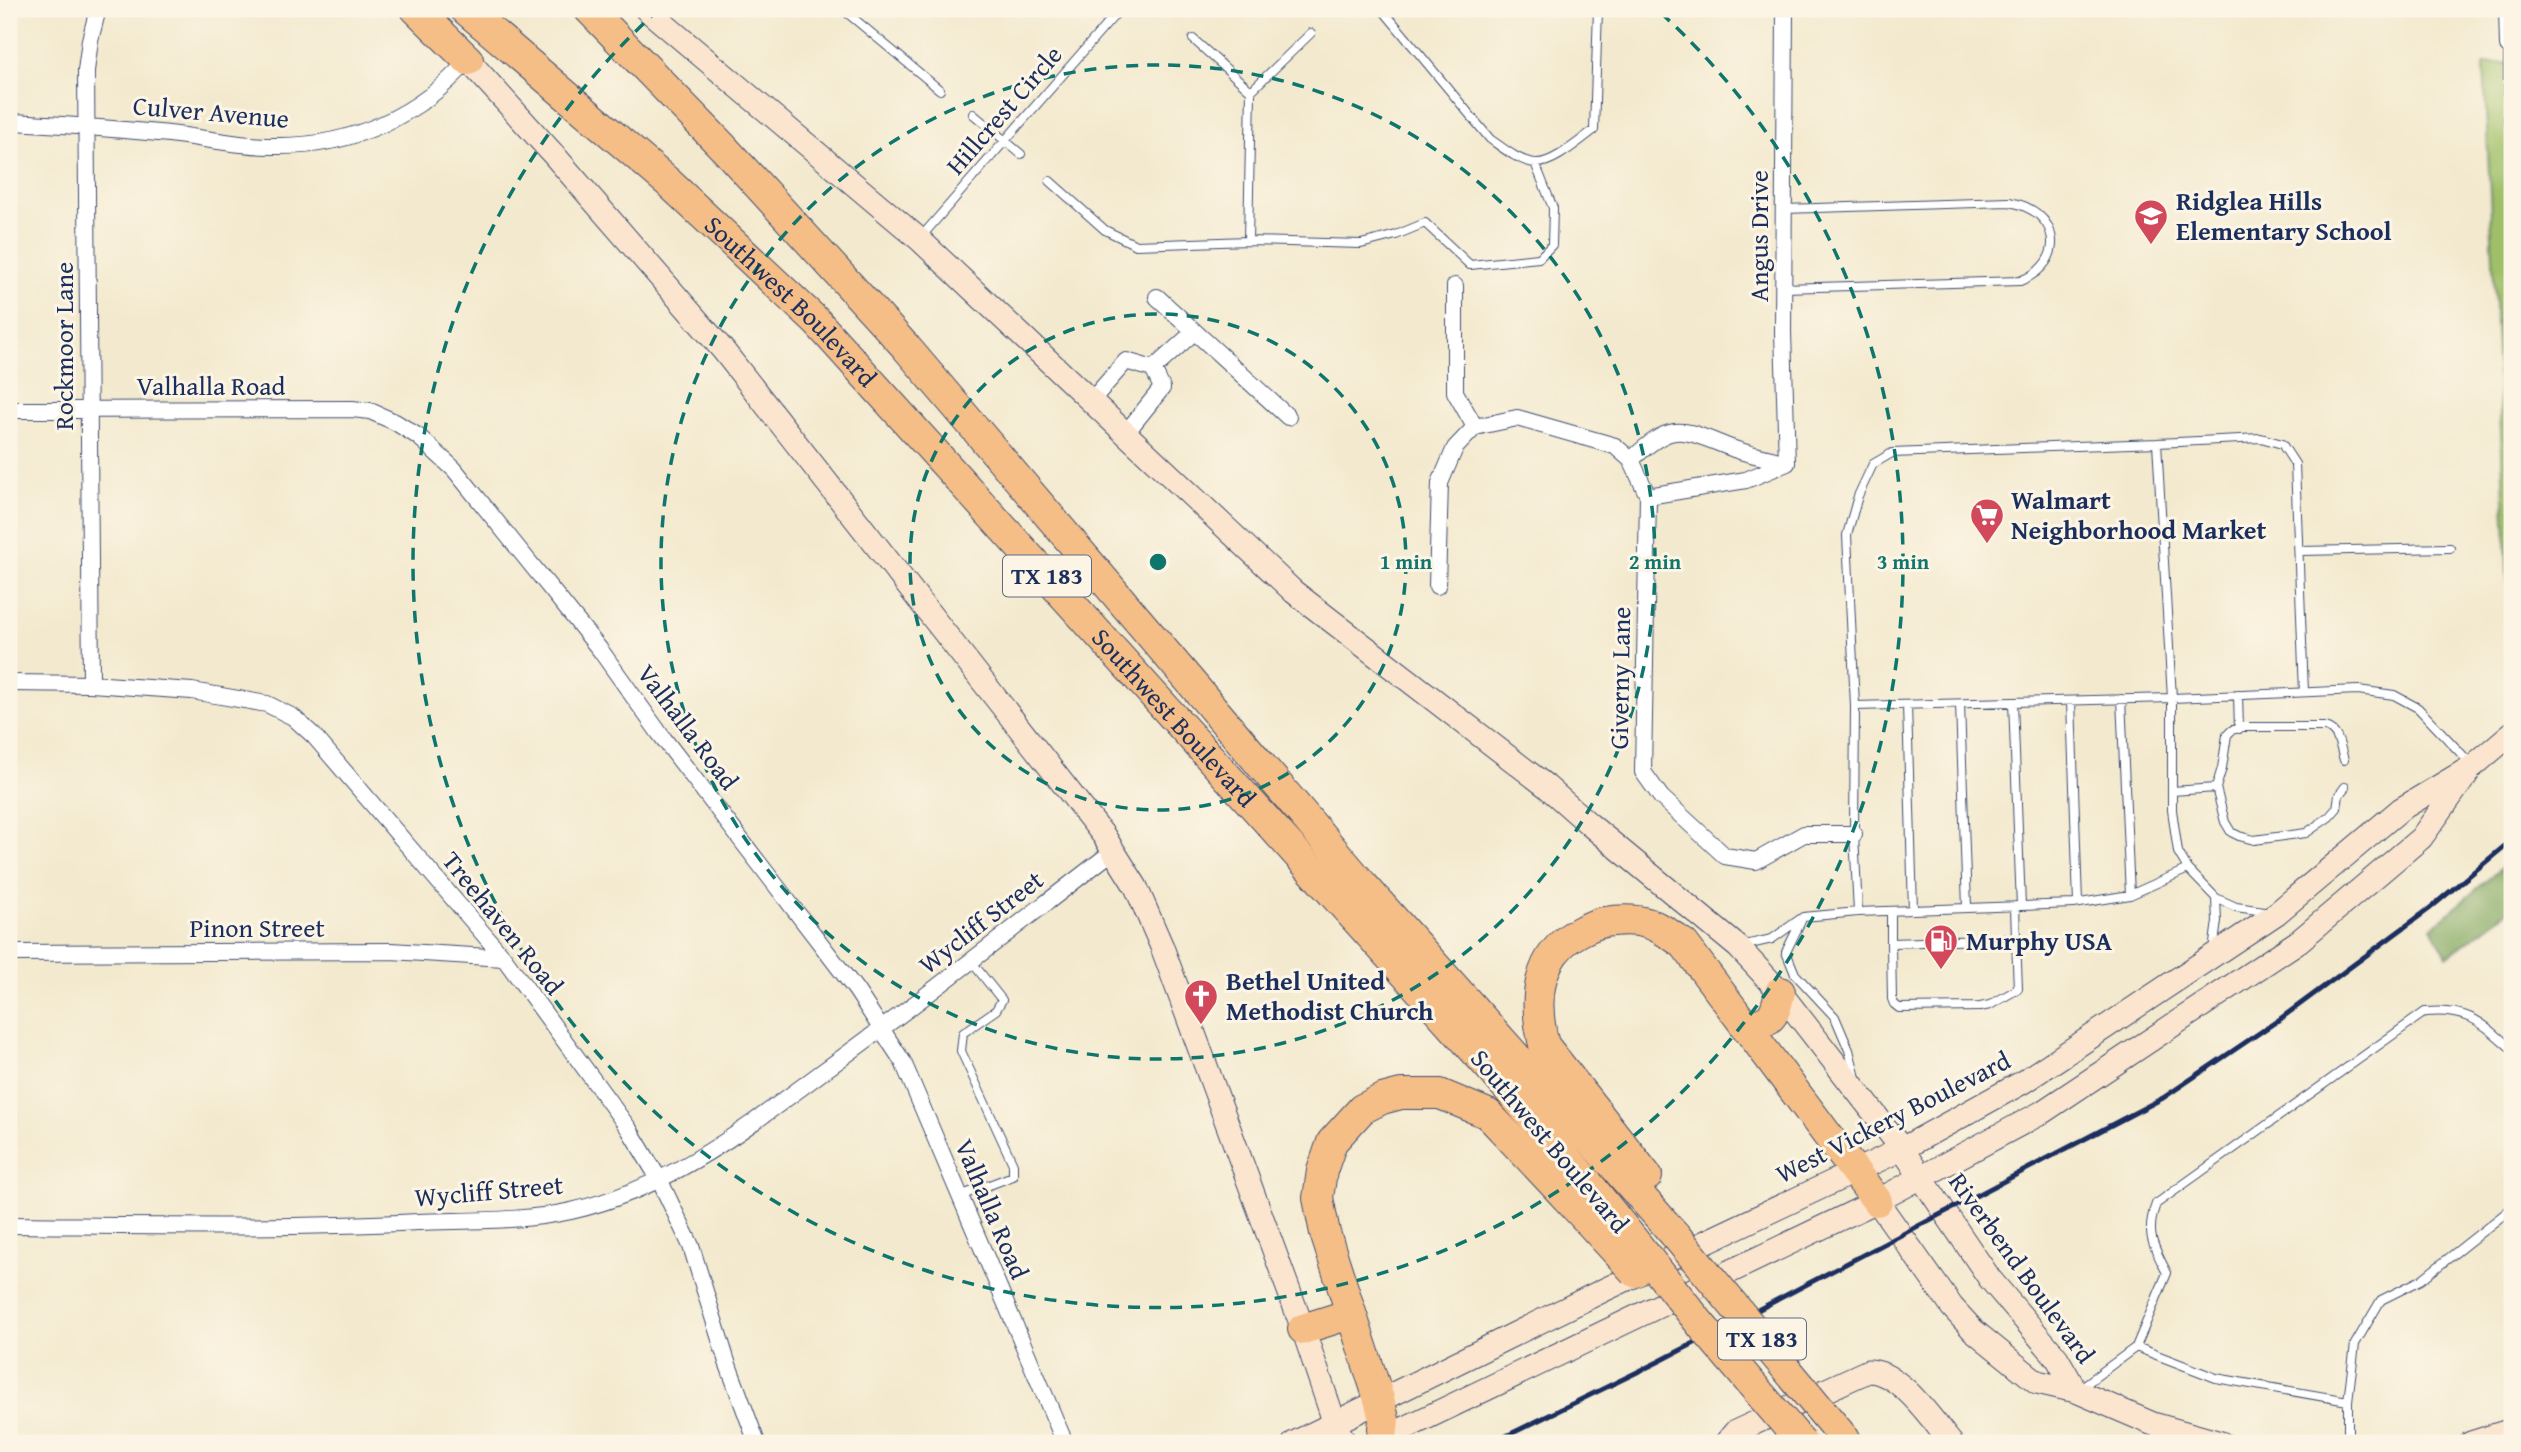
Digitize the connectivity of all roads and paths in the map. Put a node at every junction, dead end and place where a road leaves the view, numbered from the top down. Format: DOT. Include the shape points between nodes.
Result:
graph roads {
  1 [pos="98,9"];
  2 [pos="416,9"];
  3 [pos="465,9"];
  4 [pos="589,9"];
  5 [pos="646,9"];
  6 [pos="846,9"];
  7 [pos="1120,9"];
  8 [pos="1382,9"];
  9 [pos="1598,9"];
  10 [pos="1785,9"];
  11 [pos="2507,9"];
  12 [pos="1311,33"];
  13 [pos="1193,39"];
  14 [pos="2508,46"];
  15 [pos="468,60"];
  16 [pos="940,90"];
  17 [pos="1251,91"];
  18 [pos="973,114"];
  19 [pos="9,122"];
  20 [pos="86,125"];
  21 [pos="2512,131"];
  22 [pos="1005,141"];
  23 [pos="1021,154"];
  24 [pos="1535,163"];
  25 [pos="1050,181"];
  26 [pos="1784,209"];
  27 [pos="919,239"];
  28 [pos="1248,241"];
  29 [pos="1455,286"];
  30 [pos="1784,288"];
  31 [pos="1157,297"];
  32 [pos="1194,332"];
  33 [pos="1153,369"];
  34 [pos="1090,402"];
  35 [pos="9,410"];
  36 [pos="89,410"];
  37 [pos="1288,417"];
  38 [pos="1475,427"];
  39 [pos="1125,434"];
  40 [pos="2157,443"];
  41 [pos="1631,460"];
  42 [pos="1787,463"];
  43 [pos="1648,496"];
  44 [pos="2450,548"];
  45 [pos="2300,551"];
  46 [pos="1437,586"];
  47 [pos="9,684"];
  48 [pos="91,684"];
  49 [pos="2304,692"];
  50 [pos="2238,695"];
  51 [pos="2172,698"];
  52 [pos="2121,699"];
  53 [pos="2071,701"];
  54 [pos="2013,702"];
  55 [pos="1960,704"];
  56 [pos="1907,705"];
  57 [pos="1855,706"];
  58 [pos="2239,729"];
  59 [pos="2512,733"];
  60 [pos="2344,760"];
  61 [pos="2473,766"];
  62 [pos="2345,787"];
  63 [pos="2216,788"];
  64 [pos="2172,791"];
  65 [pos="1854,834"];
  66 [pos="1112,852"];
  67 [pos="2188,869"];
  68 [pos="2130,895"];
  69 [pos="2216,898"];
  70 [pos="2078,903"];
  71 [pos="2018,906"];
  72 [pos="1967,908"];
  73 [pos="1913,910"];
  74 [pos="1891,911"];
  75 [pos="1858,912"];
  76 [pos="2277,912"];
  77 [pos="1803,917"];
  78 [pos="2016,939"];
  79 [pos="1891,943"];
  80 [pos="1738,947"];
  81 [pos="9,953"];
  82 [pos="2212,957"];
  83 [pos="504,958"];
  84 [pos="971,961"];
  85 [pos="1780,992"];
  86 [pos="1745,1026"];
  87 [pos="882,1029"];
  88 [pos="2512,1049"];
  89 [pos="1859,1095"];
  90 [pos="1902,1149"];
  91 [pos="1854,1171"];
  92 [pos="1638,1178"];
  93 [pos="659,1179"];
  94 [pos="1922,1179"];
  95 [pos="1576,1190"];
  96 [pos="960,1196"];
  97 [pos="1877,1201"];
  98 [pos="2512,1208"];
  99 [pos="9,1225"];
  100 [pos="1350,1314"];
  101 [pos="1303,1329"];
  102 [pos="2136,1347"];
  103 [pos="2076,1391"];
  104 [pos="1380,1399"];
  105 [pos="2348,1401"];
  106 [pos="2512,1430"];
  107 [pos="1340,1433"];
  108 [pos="1378,1441"];
  109 [pos="757,1443"];
  110 [pos="1065,1443"];
  111 [pos="1294,1443"];
  112 [pos="1726,1443"];
  113 [pos="1802,1443"];
  114 [pos="1848,1443"];
  115 [pos="1951,1443"];
  116 [pos="2221,1443"];
  117 [pos="2348,1443"];
  118 [pos="2471,1443"];
  1 -- 20 [label="street, Rockmoor Lane" via="86,71"];
  2 -- 15 [label="highway"];
  3 -- 95 [label="highway, Southwest Boulevard / TX 183" via="669,183 817,322 1492,1069"];
  4 -- 92 [label="highway, Southwest Boulevard / TX 183" via="905,346 1363,885"];
  5 -- 27 [label="main road"];
  6 -- 16 [label="lane"];
  7 -- 22 [label="lane, Hillcrest Circle"];
  8 -- 24 [label="lane" via="1490,139"];
  9 -- 24 [label="lane" via="1594,130 1549,160"];
  10 -- 26 [label="street, Angus Drive"];
  11 -- 14 [label="street"];
  12 -- 17 [label="lane"];
  13 -- 17 [label="lane"];
  14 -- 21 [label="lane" via="2508,121"];
  15 -- 20 [label="street, Culver Avenue" via="419,106 332,142 279,146"];
  15 -- 66 [label="main road" via="723,350"];
  17 -- 28 [label="lane"];
  18 -- 22 [label="lane"];
  19 -- 20 [label="street, Culver Avenue"];
  20 -- 36 [label="street, Rockmoor Lane"];
  22 -- 23 [label="lane"];
  22 -- 27 [label="lane, Hillcrest Circle"];
  24 -- 28 [label="lane" via="1553,208 1552,245 1539,258 1470,265 1425,223 1361,244"];
  25 -- 28 [label="lane" via="1105,230 1136,245"];
  26 -- 30 [label="street, Angus Drive"];
  26 -- 30 [label="lane" via="2010,202 2045,219 2051,250 2041,270 2020,281"];
  27 -- 34 [label="main road"];
  29 -- 38 [label="street" via="1455,392"];
  30 -- 42 [label="street, Angus Drive"];
  31 -- 32 [label="street"];
  32 -- 33 [label="street"];
  32 -- 37 [label="street"];
  33 -- 34 [label="street" via="1126,361"];
  33 -- 39 [label="street" via="1162,388"];
  34 -- 39 [label="main road"];
  35 -- 36 [label="street, Valhalla Road"];
  36 -- 48 [label="street, Rockmoor Lane"];
  36 -- 87 [label="street, Valhalla Road" via="352,409 370,411 419,437 462,478 601,651"];
  38 -- 41 [label="street" via="1517,418 1615,446"];
  38 -- 46 [label="street" via="1455,447 1440,483"];
  39 -- 80 [label="main road" via="1294,592 1546,786"];
  40 -- 45 [label="lane" via="2261,438 2283,444 2295,464"];
  40 -- 51 [label="lane"];
  40 -- 57 [label="lane" via="1892,453 1873,464 1847,535"];
  41 -- 42 [label="street" via="1653,439 1680,430"];
  41 -- 43 [label="street, Giverny Lane"];
  42 -- 43 [label="street" via="1746,480"];
  43 -- 65 [label="street, Giverny Lane" via="1643,772 1661,797 1725,856 1756,861 1804,834"];
  44 -- 45 [label="lane"];
  45 -- 49 [label="lane"];
  47 -- 48 [label="street, Treehaven Road"];
  48 -- 83 [label="street, Treehaven Road" via="192,691 267,704 293,717"];
  49 -- 50 [label="lane"];
  49 -- 61 [label="lane" via="2358,690 2395,695 2418,708"];
  50 -- 51 [label="lane"];
  50 -- 58 [label="lane"];
  51 -- 52 [label="lane"];
  51 -- 64 [label="lane"];
  52 -- 53 [label="lane"];
  52 -- 68 [label="lane"];
  53 -- 54 [label="lane"];
  53 -- 70 [label="lane"];
  54 -- 55 [label="lane"];
  54 -- 71 [label="lane"];
  55 -- 56 [label="lane"];
  55 -- 72 [label="lane"];
  56 -- 57 [label="lane"];
  56 -- 73 [label="lane"];
  57 -- 65 [label="lane"];
  58 -- 60 [label="lane" via="2332,729"];
  58 -- 63 [label="lane" via="2227,735"];
  59 -- 61 [label="main road, West Vickery Boulevard"];
  61 -- 76 [label="main road, West Vickery Boulevard" via="2401,809"];
  61 -- 94 [label="main road, West Vickery Boulevard" via="2421,838 2299,941 2041,1112"];
  62 -- 63 [label="lane" via="2337,808 2306,833 2254,840 2231,832"];
  63 -- 64 [label="lane"];
  64 -- 67 [label="lane" via="2178,852"];
  65 -- 75 [label="lane"];
  66 -- 84 [label="street, Wycliff Street"];
  66 -- 101 [label="main road" via="1136,887 1162,947"];
  67 -- 68 [label="lane"];
  67 -- 69 [label="lane"];
  68 -- 70 [label="lane"];
  69 -- 76 [label="lane" via="2236,907"];
  69 -- 82 [label="lane"];
  70 -- 71 [label="lane"];
  71 -- 72 [label="lane"];
  71 -- 78 [label="lane"];
  72 -- 73 [label="lane"];
  73 -- 74 [label="lane"];
  74 -- 75 [label="lane"];
  74 -- 79 [label="lane"];
  75 -- 77 [label="lane"];
  76 -- 82 [label="main road, West Vickery Boulevard"];
  77 -- 80 [label="lane" via="1772,939"];
  77 -- 89 [label="lane" via="1786,953 1795,974 1835,1017 1849,1050"];
  78 -- 79 [label="lane"];
  78 -- 79 [label="lane" via="2018,989 1980,1007 1899,1008 1892,999"];
  80 -- 85 [label="main road"];
  81 -- 83 [label="street, Pinon Street" via="391,951"];
  82 -- 90 [label="main road, West Vickery Boulevard" via="2023,1082"];
  83 -- 93 [label="street, Treehaven Road" via="629,1129"];
  84 -- 87 [label="street, Wycliff Street"];
  84 -- 96 [label="lane" via="1002,1000 996,1010 963,1033 961,1051 1013,1164 1013,1176"];
  85 -- 86 [label="highway" via="1774,1015 1764,1023"];
  85 -- 89 [label="main road"];
  86 -- 91 [label="highway"];
  86 -- 92 [label="highway" via="1684,944 1661,928 1644,922 1594,923 1551,954 1539,991 1544,1045"];
  87 -- 93 [label="street, Wycliff Street" via="718,1148"];
  87 -- 96 [label="street, Valhalla Road" via="903,1062"];
  88 -- 102 [label="lane" via="2478,1020 2448,1010 2425,1012 2156,1204 2149,1222 2154,1247 2167,1273"];
  89 -- 90 [label="main road"];
  90 -- 91 [label="main road, West Vickery Boulevard"];
  90 -- 94 [label="main road"];
  91 -- 97 [label="highway"];
  91 -- 104 [label="main road, West Vickery Boulevard"];
  92 -- 114 [label="highway, TX 183, bridge" via="1677,1214 1676,1236"];
  93 -- 99 [label="street, Wycliff Street" via="570,1211 520,1217 308,1227"];
  93 -- 109 [label="street, Treehaven Road" via="691,1246"];
  94 -- 97 [label="main road, West Vickery Boulevard"];
  94 -- 103 [label="main road, Riverbend Boulevard" via="1990,1279 2057,1358"];
  95 -- 100 [label="highway" via="1488,1114 1440,1094 1401,1094 1362,1109 1332,1142 1318,1198"];
  95 -- 113 [label="highway, TX 183, bridge" via="1673,1312 1702,1326"];
  96 -- 110 [label="street, Valhalla Road"];
  97 -- 103 [label="main road, Riverbend Boulevard" via="1973,1330 2037,1382"];
  97 -- 108 [label="main road, West Vickery Boulevard"];
  98 -- 105 [label="lane" via="2421,1280 2381,1300 2355,1345"];
  100 -- 101 [label="highway"];
  100 -- 104 [label="highway"];
  101 -- 107 [label="main road"];
  102 -- 103 [label="lane"];
  102 -- 105 [label="lane" via="2216,1378"];
  103 -- 116 [label="main road, Riverbend Boulevard" via="2153,1424"];
  104 -- 107 [label="main road, West Vickery Boulevard"];
  104 -- 108 [label="highway" via="1384,1419"];
  105 -- 117 [label="lane"];
  106 -- 118 [label="main road"];
  107 -- 111 [label="main road, West Vickery Boulevard"];
  112 -- 115 [label="main road" via="1735,1432 1868,1371 1878,1371 1917,1401"];
}
